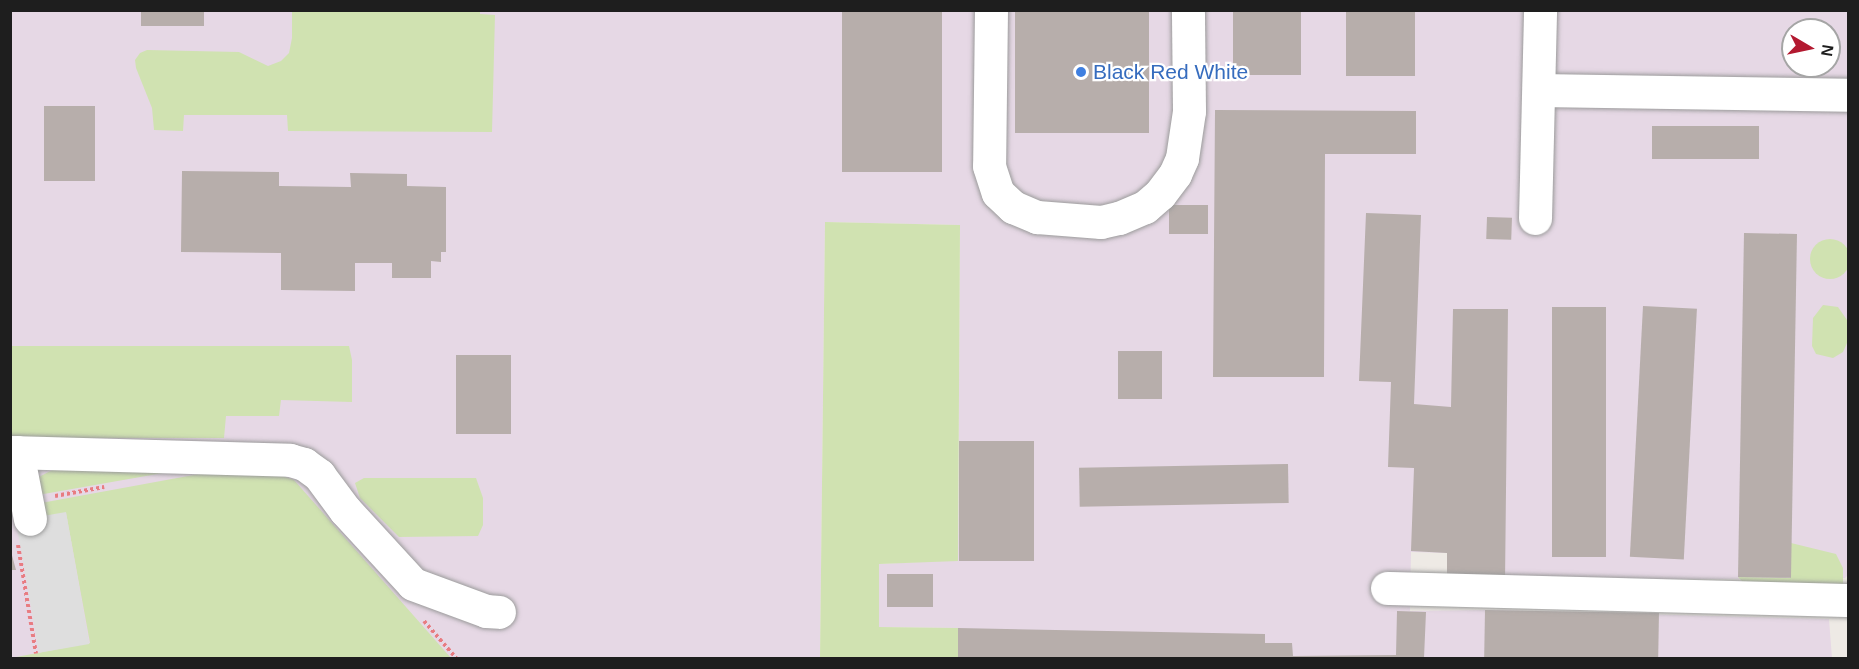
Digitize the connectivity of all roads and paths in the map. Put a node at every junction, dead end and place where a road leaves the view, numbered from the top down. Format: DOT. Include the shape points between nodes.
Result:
graph roads {
  1 [pos="991,10"];
  2 [pos="1188,10"];
  3 [pos="1540,10"];
  4 [pos="1539,90"];
  5 [pos="1848,95"];
  6 [pos="1534,218"];
  7 [pos="14,452"];
  8 [pos="108,486"];
  9 [pos="25,519"];
  10 [pos="1387,588"];
  11 [pos="1848,600"];
  12 [pos="500,612"];
  13 [pos="418,615"];
  14 [pos="36,654"];
  15 [pos="456,658"];
  1 -- 2 [label="lane" via="989,166 998,193 1013,207 1037,217 1101,222 1145,207 1160,194 1182,158 1189,111"];
  3 -- 4 [label="lane"];
  4 -- 5 [label="lane"];
  4 -- 6 [label="lane"];
  7 -- 9 [label="lane"];
  7 -- 12 [label="lane" via="290,460 304,464 319,475 345,510 413,584 486,611"];
  8 -- 9 [label="path"];
  9 -- 14 [label="path"];
  10 -- 11 [label="lane"];
  13 -- 15 [label="path"];
}
